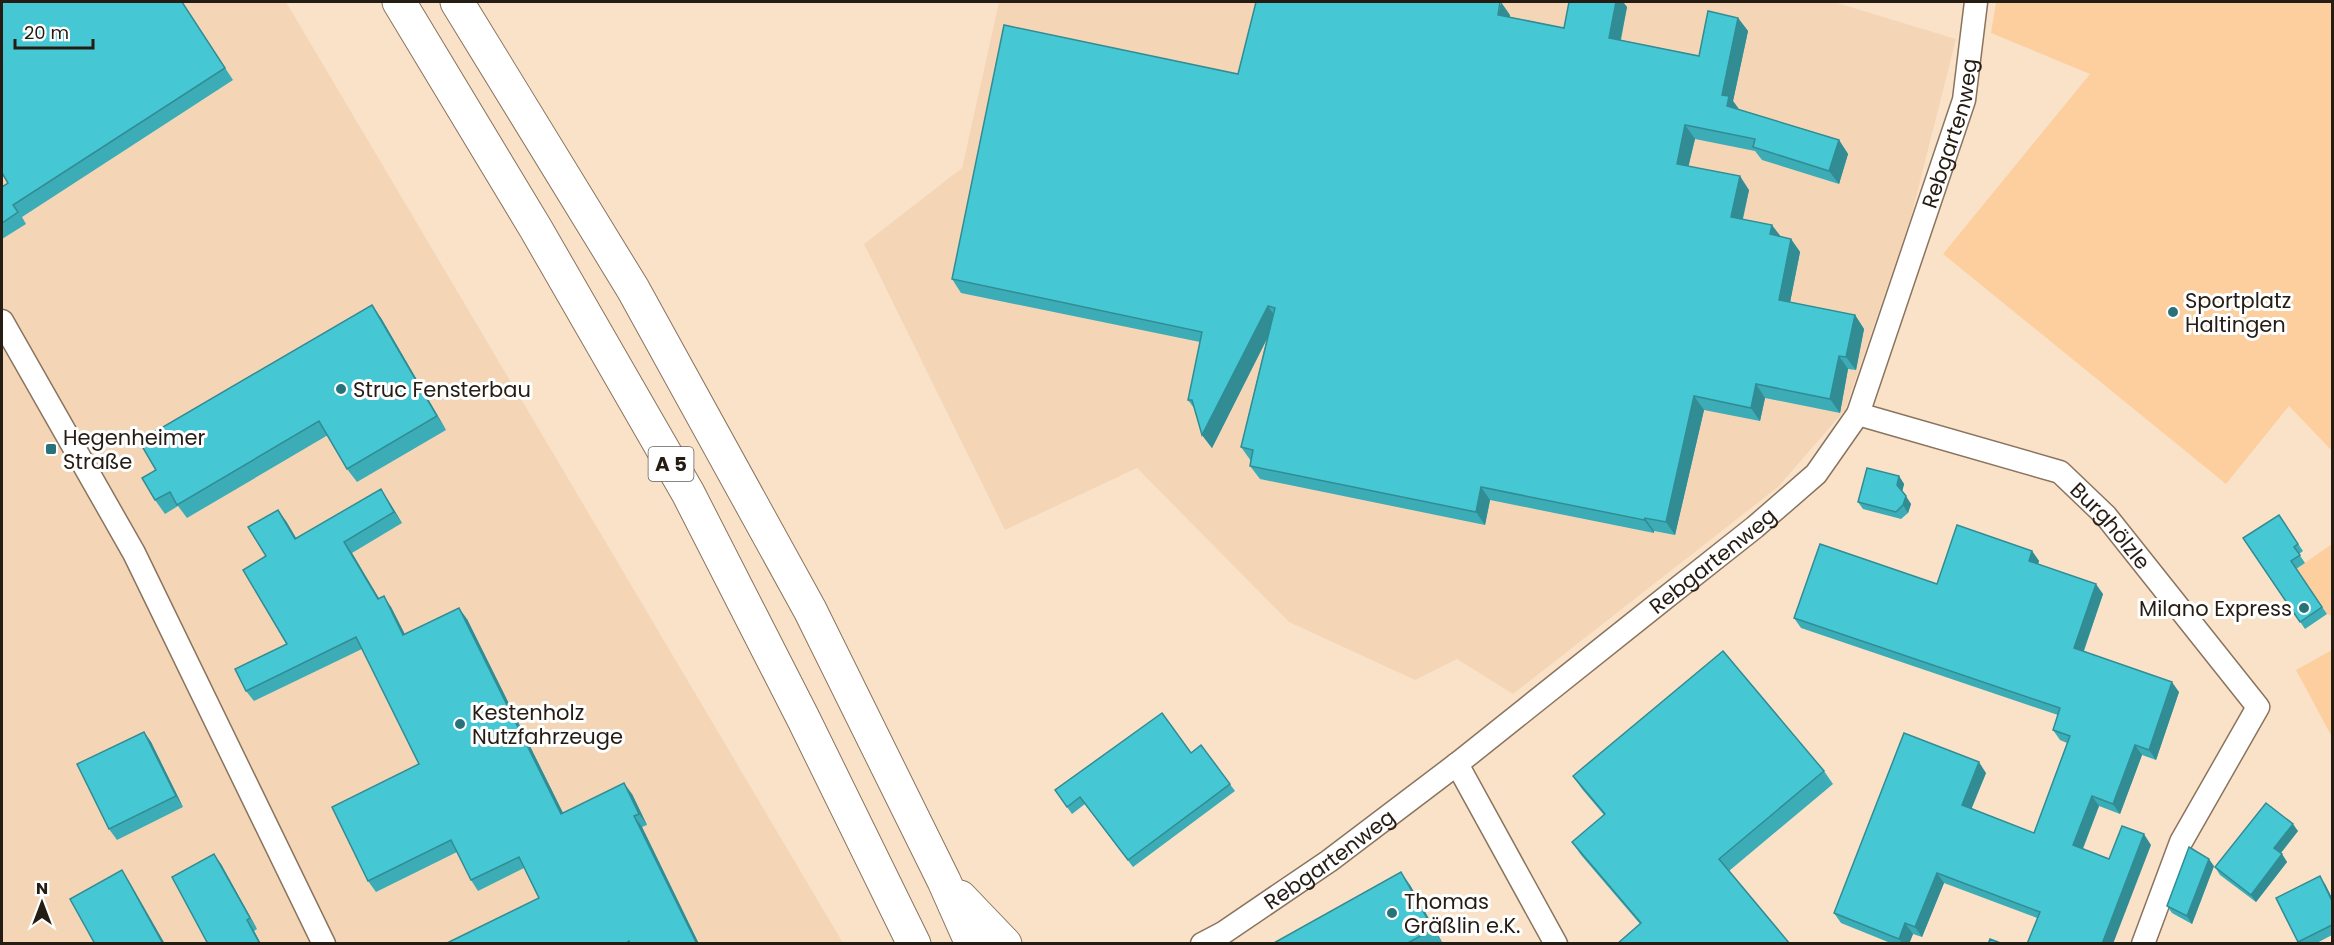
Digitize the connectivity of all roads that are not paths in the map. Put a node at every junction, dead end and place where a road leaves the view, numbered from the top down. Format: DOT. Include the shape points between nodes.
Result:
graph roads {
  1 [pos="399,2"];
  2 [pos="457,2"];
  3 [pos="1976,2"];
  4 [pos="2,321"];
  5 [pos="1858,414"];
  6 [pos="1456,764"];
  7 [pos="944,881"];
  8 [pos="324,944"];
  9 [pos="914,944"];
  10 [pos="972,944"];
  11 [pos="1005,944"];
  12 [pos="1202,944"];
  13 [pos="1556,944"];
  14 [pos="2143,944"];
  1 -- 9 [label="highway, A 5" via="537,229 688,493"];
  2 -- 7 [label="highway, A 5" via="633,289 810,610"];
  3 -- 5 [label="street, Rebgartenweg" via="1964,99"];
  4 -- 8 [label="street" via="134,553"];
  5 -- 6 [label="street, Rebgartenweg" via="1816,474 1755,527"];
  5 -- 14 [label="street, Burghölzle" via="2060,472 2106,516 2258,707 2181,842"];
  6 -- 12 [label="street, Rebgartenweg" via="1329,861"];
  6 -- 13 [label="street"];
  7 -- 10 [label="highway, A 5"];
  7 -- 11 [label="highway"];
}
